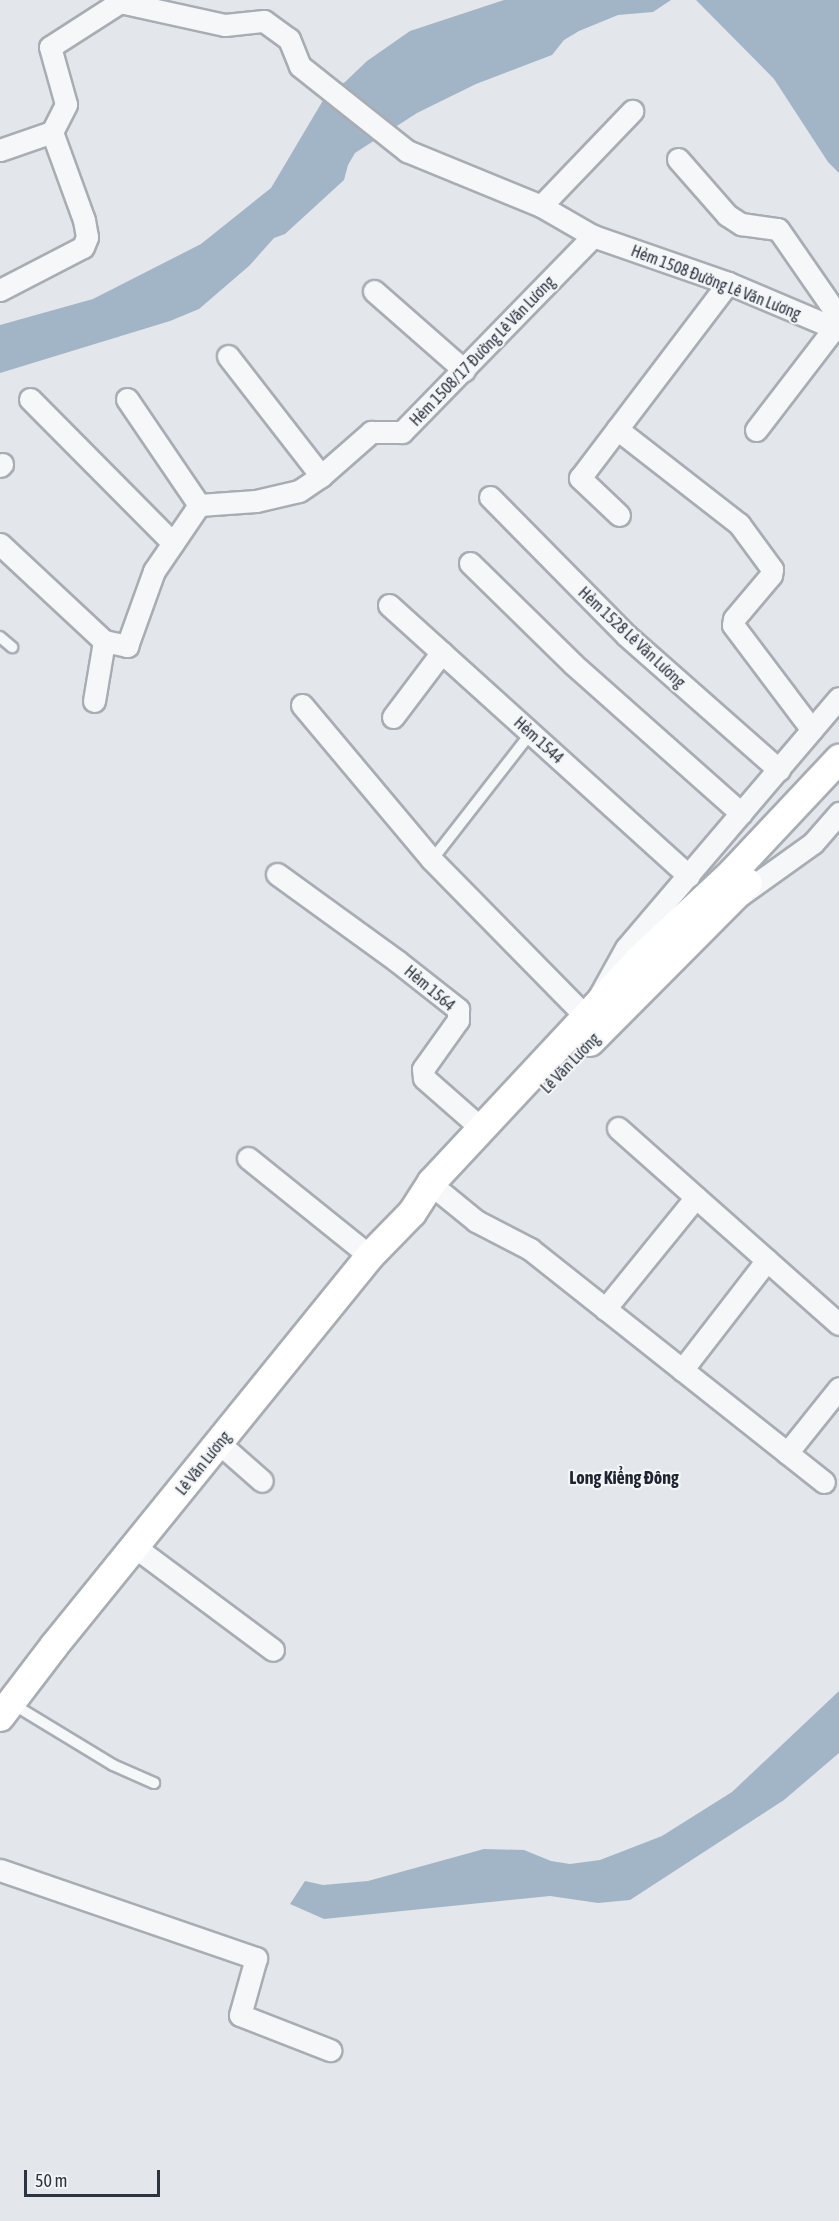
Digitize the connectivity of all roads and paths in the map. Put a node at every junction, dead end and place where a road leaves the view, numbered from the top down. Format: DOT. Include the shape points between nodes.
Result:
graph roads {
  1 [pos="632,111"];
  2 [pos="52,132"];
  3 [pos="0,150"];
  4 [pos="678,159"];
  5 [pos="541,206"];
  6 [pos="593,236"];
  7 [pos="728,283"];
  8 [pos="0,290"];
  9 [pos="374,291"];
  10 [pos="838,325"];
  11 [pos="228,356"];
  12 [pos="464,370"];
  13 [pos="30,399"];
  14 [pos="127,399"];
  15 [pos="617,429"];
  16 [pos="756,430"];
  17 [pos="321,476"];
  18 [pos="490,497"];
  19 [pos="199,505"];
  20 [pos="619,515"];
  21 [pos="173,543"];
  22 [pos="0,544"];
  23 [pos="470,563"];
  24 [pos="389,605"];
  25 [pos="0,637"];
  26 [pos="104,641"];
  27 [pos="12,647"];
  28 [pos="442,652"];
  29 [pos="839,698"];
  30 [pos="94,701"];
  31 [pos="302,705"];
  32 [pos="393,717"];
  33 [pos="812,730"];
  34 [pos="531,733"];
  35 [pos="779,770"];
  36 [pos="834,774"];
  37 [pos="741,813"];
  38 [pos="839,813"];
  39 [pos="432,860"];
  40 [pos="277,874"];
  41 [pos="689,876"];
  42 [pos="724,907"];
  43 [pos="586,1018"];
  44 [pos="481,1128"];
  45 [pos="618,1128"];
  46 [pos="248,1158"];
  47 [pos="443,1194"];
  48 [pos="696,1197"];
  49 [pos="412,1213"];
  50 [pos="370,1256"];
  51 [pos="767,1260"];
  52 [pos="606,1309"];
  53 [pos="839,1323"];
  54 [pos="682,1370"];
  55 [pos="839,1388"];
  56 [pos="222,1446"];
  57 [pos="787,1453"];
  58 [pos="260,1479"];
  59 [pos="824,1482"];
  60 [pos="138,1549"];
  61 [pos="273,1650"];
  62 [pos="5,1710"];
  63 [pos="154,1783"];
  64 [pos="0,1870"];
  65 [pos="330,2050"];
  1 -- 5 [label="street"];
  2 -- 3 [label="street"];
  2 -- 5 [label="street, Hẻm 1508 Đường Lê Văn Lương" via="66,104 50,47 120,2 225,25 264,21 289,39 300,66 407,151"];
  2 -- 8 [label="street" via="87,237 83,247"];
  4 -- 10 [label="street" via="727,215 741,224 778,229"];
  5 -- 6 [label="street, Hẻm 1508 Đường Lê Văn Lương"];
  6 -- 7 [label="street, Hẻm 1508 Đường Lê Văn Lương"];
  6 -- 12 [label="street, Hẻm 1508/17 Đường Lê Văn Lương"];
  7 -- 10 [label="street, Hẻm 1508 Đường Lê Văn Lương"];
  7 -- 15 [label="street"];
  9 -- 12 [label="street"];
  10 -- 16 [label="street"];
  11 -- 17 [label="street"];
  12 -- 17 [label="street, Hẻm 1508/17 Đường Lê Văn Lương" via="402,432 371,432"];
  13 -- 21 [label="street"];
  14 -- 19 [label="street"];
  15 -- 20 [label="street" via="580,478"];
  15 -- 33 [label="street" via="739,524 772,568 771,575 733,625"];
  17 -- 19 [label="street, Hẻm 1508/17 Đường Lê Văn Lương" via="299,491 256,501"];
  18 -- 35 [label="street, Hẻm 1528 Lê Văn Lương" via="626,635"];
  19 -- 21 [label="street"];
  21 -- 26 [label="street" via="154,571 126,646"];
  22 -- 26 [label="street"];
  23 -- 37 [label="street" via="573,664"];
  24 -- 28 [label="street, Hẻm 1544"];
  25 -- 27 [label="lane"];
  26 -- 30 [label="street"];
  28 -- 32 [label="street"];
  28 -- 34 [label="street, Hẻm 1544"];
  29 -- 33 [label="street, Lê Văn Lương"];
  31 -- 39 [label="street"];
  33 -- 35 [label="street, Lê Văn Lương"];
  34 -- 39 [label="lane"];
  34 -- 41 [label="street, Hẻm 1544"];
  35 -- 37 [label="street, Lê Văn Lương"];
  36 -- 42 [label="main road, Lê Văn Lương"];
  36 -- 43 [label="main road, Lê Văn Lương" via="639,960"];
  37 -- 41 [label="street, Lê Văn Lương"];
  38 -- 42 [label="street, Lê Văn Lương" via="813,843"];
  39 -- 43 [label="street"];
  40 -- 44 [label="street, Hẻm 1564" via="458,1009 458,1020 423,1069 424,1078"];
  41 -- 43 [label="street, Lê Văn Lương" via="626,948"];
  42 -- 47 [label="main road, Lê Văn Lương"];
  43 -- 44 [label="main road, Lê Văn Lương"];
  44 -- 49 [label="main road, Lê Văn Lương" via="432,1182"];
  45 -- 48 [label="street"];
  46 -- 50 [label="street"];
  47 -- 49 [label="main road, Lê Văn Lương"];
  47 -- 52 [label="street" via="476,1221 530,1249"];
  48 -- 51 [label="street"];
  48 -- 52 [label="street"];
  49 -- 50 [label="main road, Lê Văn Lương"];
  50 -- 56 [label="main road, Lê Văn Lương"];
  51 -- 53 [label="street"];
  51 -- 54 [label="street"];
  52 -- 54 [label="street"];
  54 -- 57 [label="street"];
  55 -- 57 [label="street"];
  56 -- 58 [label="street"];
  56 -- 60 [label="main road, Lê Văn Lương"];
  57 -- 59 [label="street"];
  60 -- 61 [label="street"];
  60 -- 62 [label="main road, Lê Văn Lương"];
  62 -- 63 [label="lane"];
  64 -- 65 [label="street" via="256,1958 240,2015"];
}
